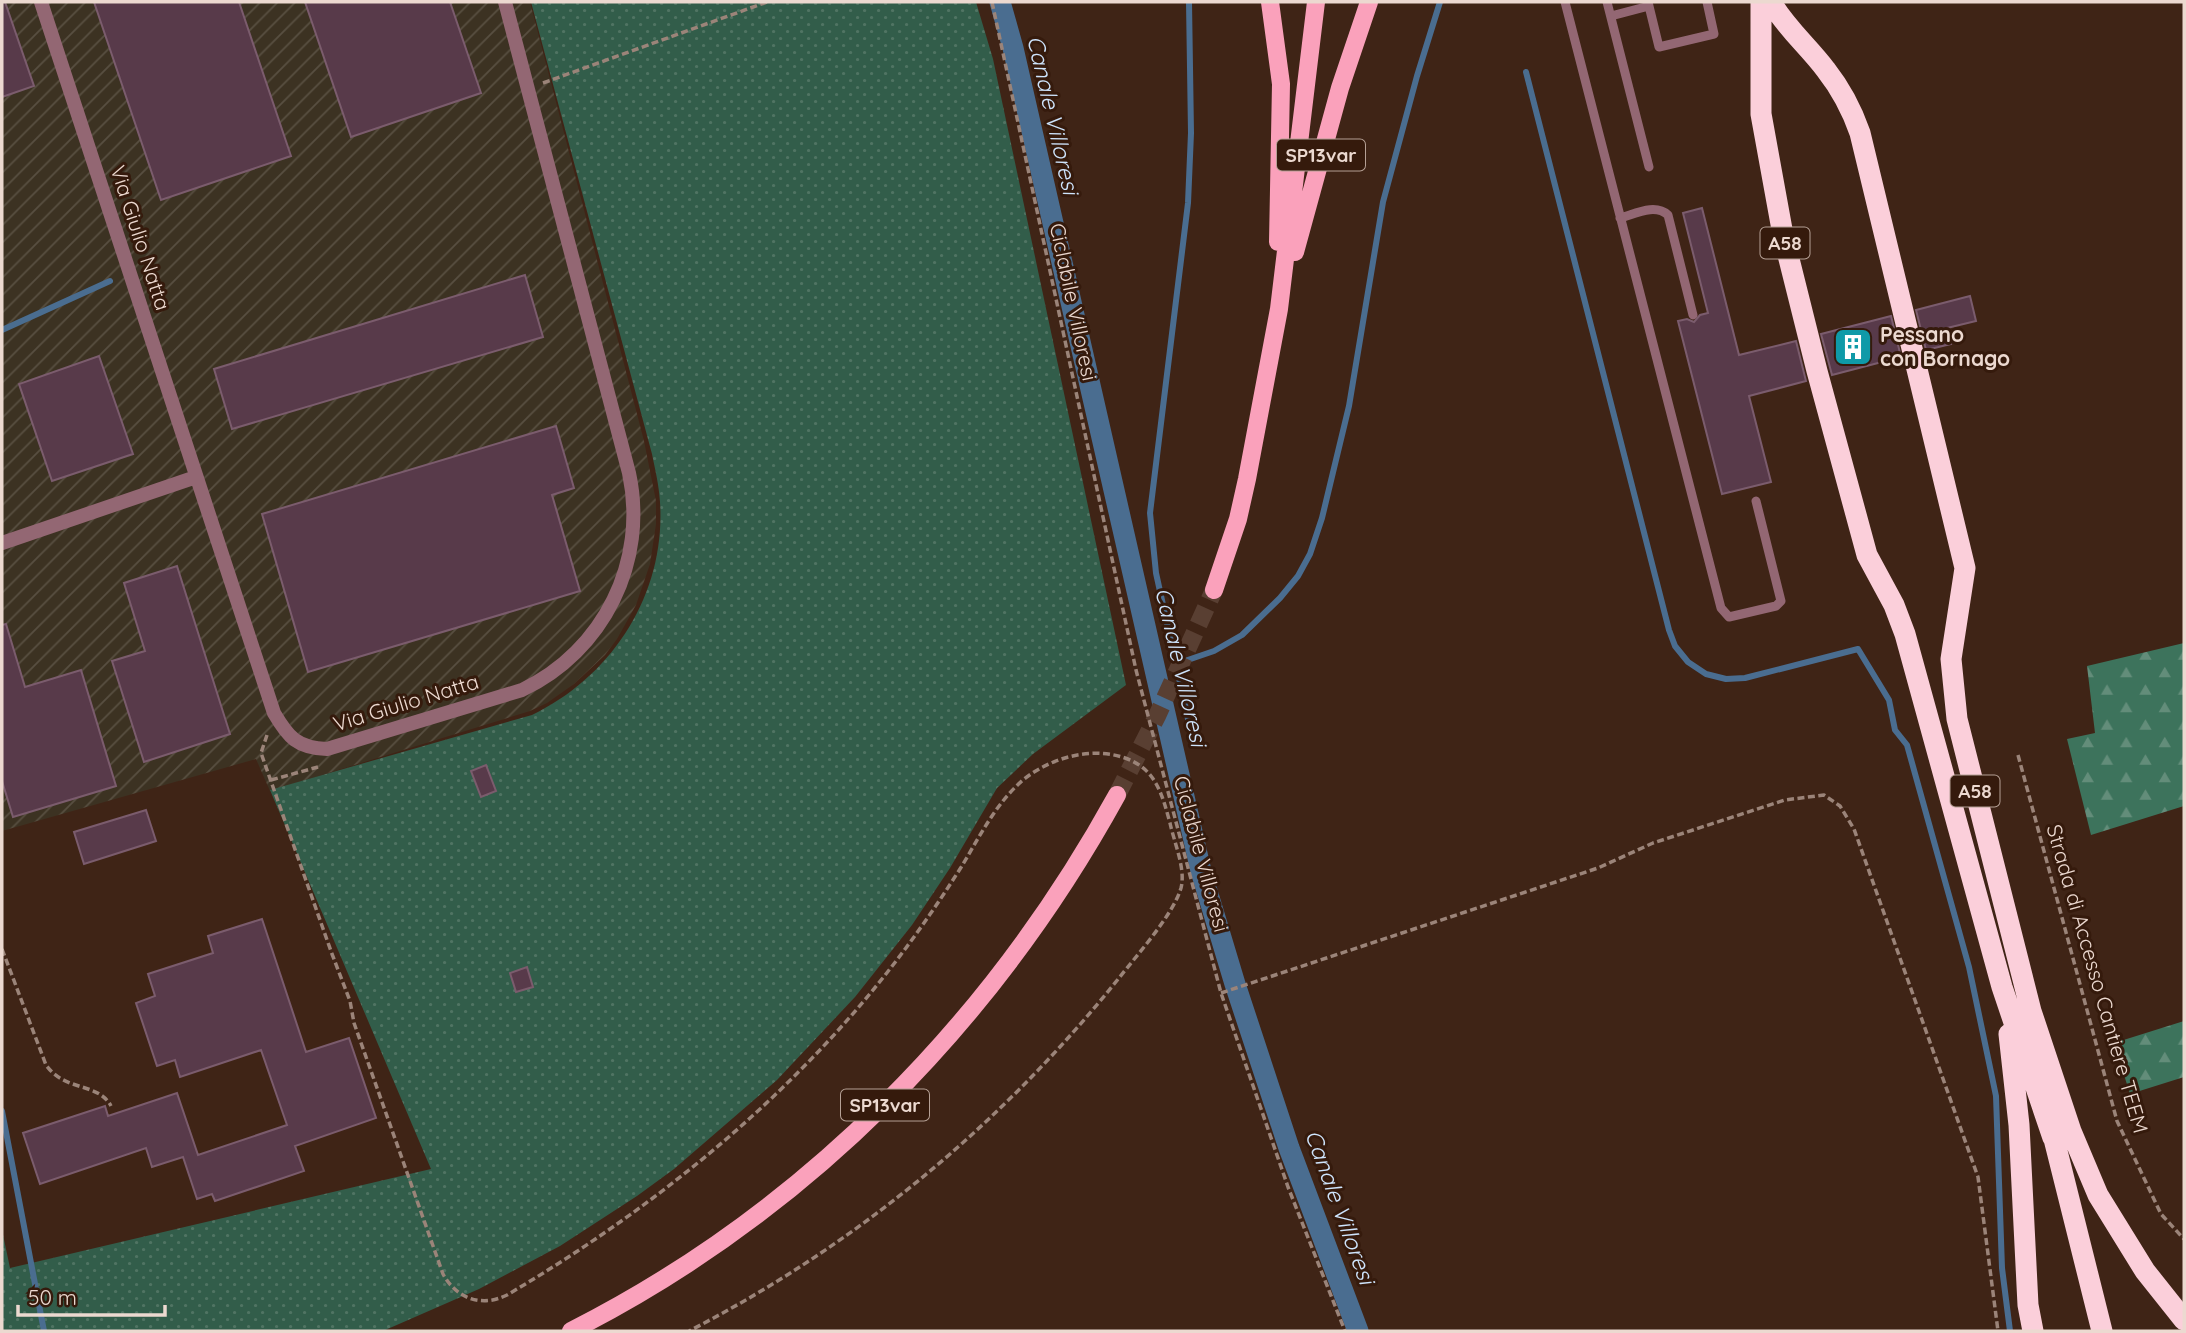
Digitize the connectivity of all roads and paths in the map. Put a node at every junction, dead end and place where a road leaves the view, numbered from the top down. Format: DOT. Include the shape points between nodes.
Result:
graph roads {
  1 [pos="41,2"];
  2 [pos="505,2"];
  3 [pos="767,2"];
  4 [pos="992,2"];
  5 [pos="1270,2"];
  6 [pos="1316,2"];
  7 [pos="1368,2"];
  8 [pos="1565,2"];
  9 [pos="1607,2"];
  10 [pos="1707,2"];
  11 [pos="1761,2"];
  12 [pos="1771,2"];
  13 [pos="1649,4"];
  14 [pos="1611,16"];
  15 [pos="538,72"];
  16 [pos="1649,167"];
  17 [pos="1620,218"];
  18 [pos="1279,309"];
  19 [pos="1693,315"];
  20 [pos="196,477"];
  21 [pos="1756,500"];
  22 [pos="2,543"];
  23 [pos="1214,590"];
  24 [pos="274,713"];
  25 [pos="2018,755"];
  26 [pos="329,763"];
  27 [pos="1163,775"];
  28 [pos="1154,777"];
  29 [pos="271,780"];
  30 [pos="1117,795"];
  31 [pos="1192,883"];
  32 [pos="1182,886"];
  33 [pos="2,948"];
  34 [pos="2002,987"];
  35 [pos="1223,993"];
  36 [pos="2031,1011"];
  37 [pos="111,1106"];
  38 [pos="2053,1138"];
  39 [pos="2184,1240"];
  40 [pos="2184,1320"];
  41 [pos="570,1331"];
  42 [pos="688,1331"];
  43 [pos="1345,1331"];
  44 [pos="1998,1331"];
  45 [pos="2033,1331"];
  46 [pos="2102,1331"];
  1 -- 20 [label="street, Via Giulio Natta"];
  2 -- 24 [label="street, Via Giulio Natta" via="632,490 634,523 623,580 588,640 560,667 522,690 327,749 289,737"];
  3 -- 15 [label="path" via="541,84"];
  4 -- 27 [label="path, Ciclabile Villoresi" via="1136,670"];
  5 -- 18 [label="main road, SP13var" via="1280,84"];
  6 -- 18 [label="main road, SP13var"];
  7 -- 18 [label="main road, SP13var"];
  8 -- 17 [label="lane"];
  9 -- 14 [label="lane"];
  10 -- 13 [label="lane" via="1714,34 1659,47"];
  11 -- 34 [label="highway, A58" via="1761,114 1783,235 1862,539 1905,634"];
  12 -- 36 [label="highway, A58" via="1834,81 1860,133 1965,568 1951,659 1957,719"];
  13 -- 14 [label="lane"];
  14 -- 16 [label="lane"];
  17 -- 19 [label="lane" via="1655,209 1666,213"];
  17 -- 21 [label="lane" via="1721,608 1729,617 1777,606 1781,601"];
  18 -- 23 [label="main road, SP13var" via="1238,519"];
  20 -- 22 [label="street"];
  20 -- 24 [label="street, Via Giulio Natta"];
  24 -- 29 [label="path" via="261,753"];
  25 -- 39 [label="path, Strada di Accesso Cantiere TEEM" via="2117,1121 2161,1214"];
  26 -- 29 [label="path"];
  27 -- 28 [label="path"];
  27 -- 31 [label="path, Ciclabile Villoresi"];
  28 -- 29 [label="path" via="1123,757 1095,754 1053,762 1023,780 993,813 945,892 891,967 783,1086 733,1133 628,1217 518,1288 485,1301 456,1292 443,1273"];
  28 -- 32 [label="path" via="1163,797"];
  30 -- 41 [label="main road, SP13var" via="1067,881 1010,962 888,1103 814,1170 736,1231"];
  31 -- 32 [label="path"];
  31 -- 35 [label="path, Ciclabile Villoresi"];
  32 -- 42 [label="path" via="1170,910 1090,1014 965,1142 824,1252"];
  33 -- 37 [label="path" via="52,1074 102,1093"];
  34 -- 38 [label="highway, A58"];
  34 -- 45 [label="highway, A58" via="2018,1113"];
  35 -- 43 [label="path, Ciclabile Villoresi" via="1288,1187"];
  35 -- 44 [label="path" via="1598,867 1653,842 1785,800 1824,795 1840,806 1854,828 1978,1177"];
  36 -- 38 [label="highway, A58"];
  36 -- 40 [label="highway, A58" via="2091,1180 2129,1247"];
  38 -- 46 [label="highway, A58"];
}
